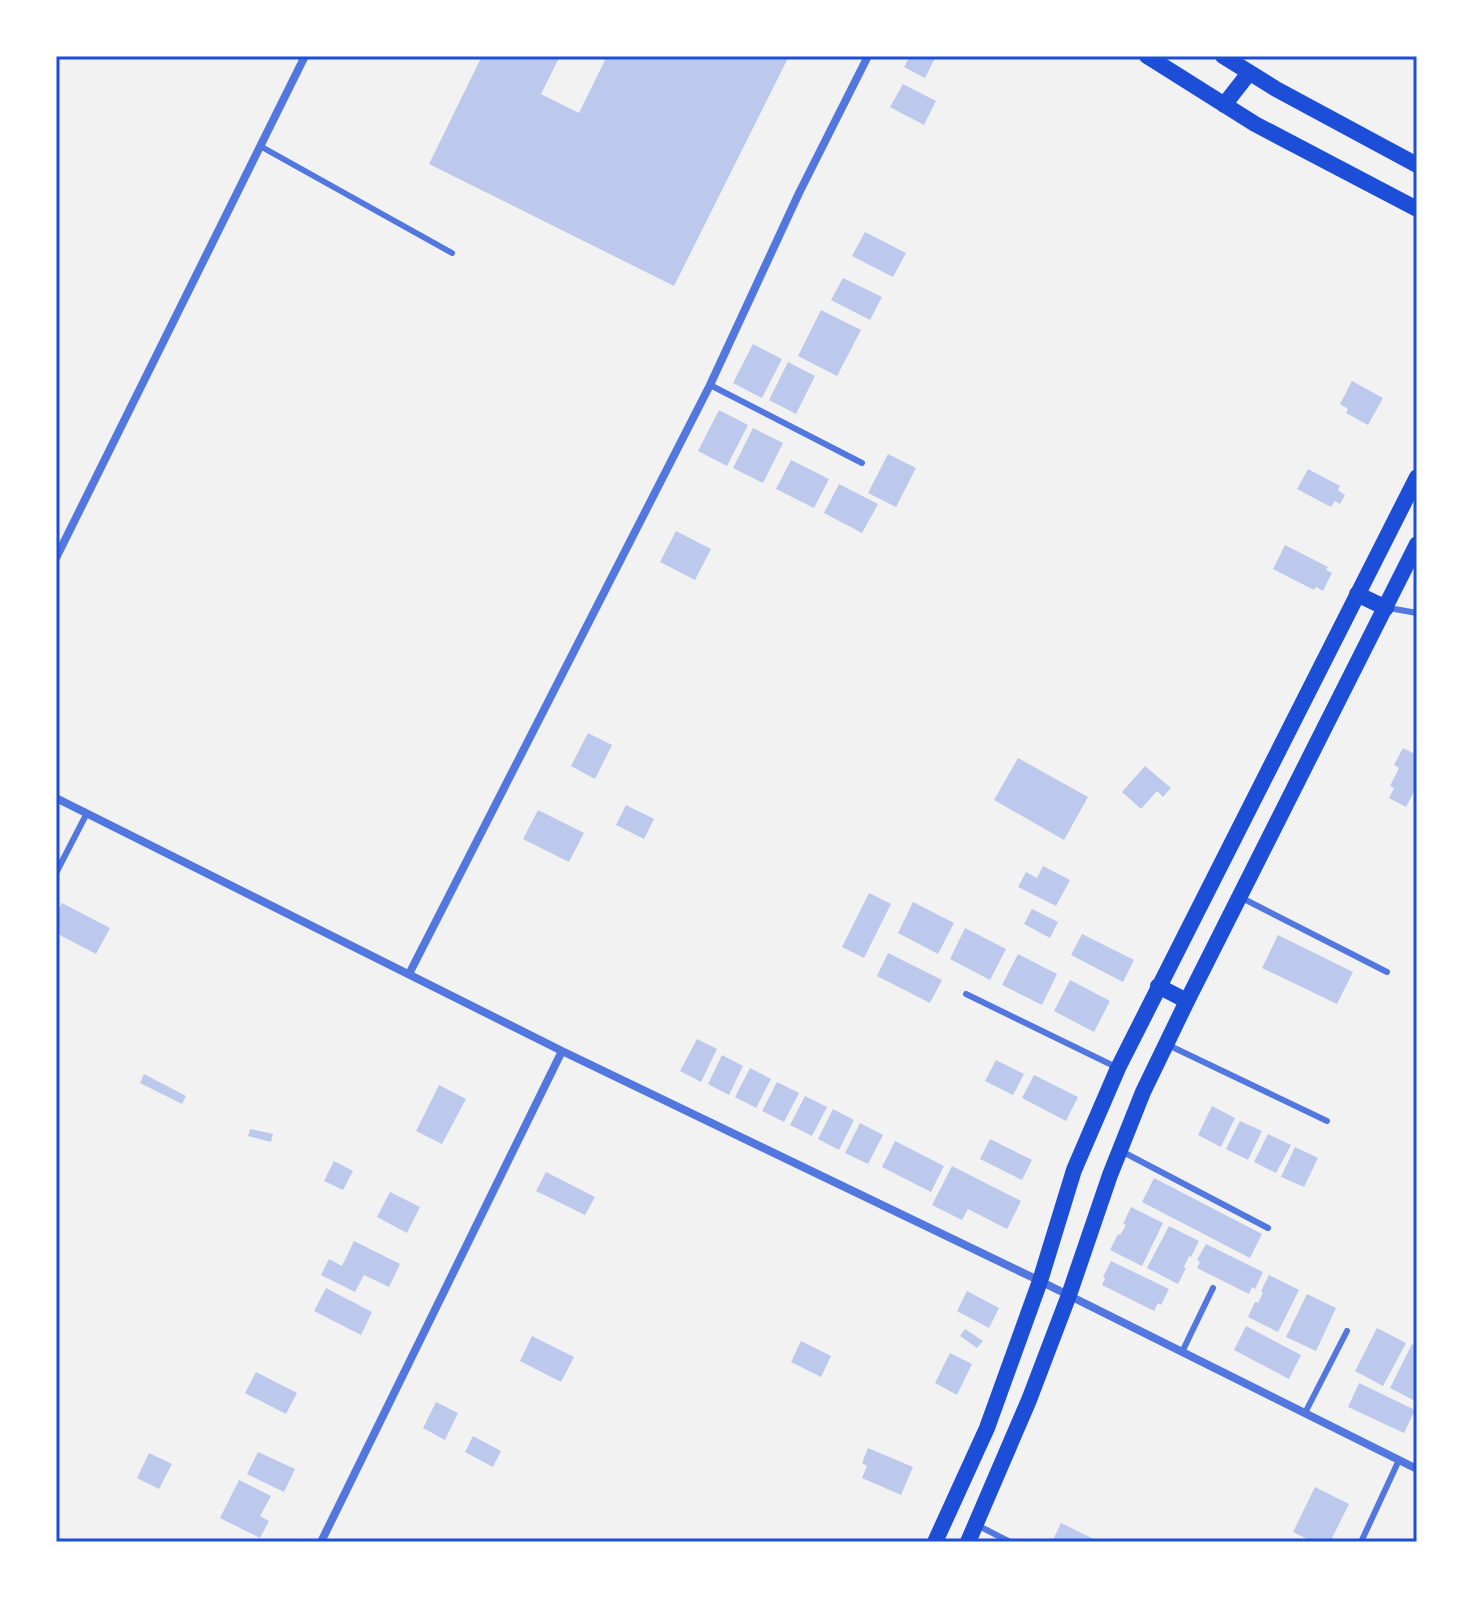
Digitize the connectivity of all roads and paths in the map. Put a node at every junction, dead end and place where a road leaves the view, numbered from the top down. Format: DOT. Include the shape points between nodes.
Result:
graph roads {
  1 [pos="305,56"];
  2 [pos="868,56"];
  3 [pos="1147,56"];
  4 [pos="1223,56"];
  5 [pos="1249,73"];
  6 [pos="1224,105"];
  7 [pos="260,146"];
  8 [pos="1417,165"];
  9 [pos="1417,209"];
  10 [pos="452,253"];
  11 [pos="710,385"];
  12 [pos="862,463"];
  13 [pos="1417,477"];
  14 [pos="1417,544"];
  15 [pos="56,558"];
  16 [pos="1357,594"];
  17 [pos="1386,608"];
  18 [pos="1417,613"];
  19 [pos="56,798"];
  20 [pos="87,813"];
  21 [pos="56,873"];
  22 [pos="1240,897"];
  23 [pos="1387,972"];
  24 [pos="409,974"];
  25 [pos="1158,986"];
  26 [pos="966,994"];
  27 [pos="1187,1001"];
  28 [pos="1166,1044"];
  29 [pos="562,1051"];
  30 [pos="1118,1068"];
  31 [pos="1327,1121"];
  32 [pos="1120,1150"];
  33 [pos="1268,1228"];
  34 [pos="1040,1281"];
  35 [pos="1213,1288"];
  36 [pos="1069,1295"];
  37 [pos="1347,1331"];
  38 [pos="1182,1352"];
  39 [pos="1305,1413"];
  40 [pos="1399,1460"];
  41 [pos="1417,1469"];
  42 [pos="975,1525"];
  43 [pos="321,1542"];
  44 [pos="935,1542"];
  45 [pos="968,1542"];
  46 [pos="1010,1542"];
  47 [pos="1361,1542"];
  1 -- 7 [label="street"];
  2 -- 11 [label="street"];
  3 -- 6 [label="main road"];
  4 -- 5 [label="main road"];
  5 -- 6 [label="main road"];
  5 -- 8 [label="main road"];
  6 -- 9 [label="main road"];
  7 -- 10 [label="lane"];
  7 -- 15 [label="street"];
  11 -- 12 [label="lane"];
  11 -- 24 [label="street"];
  13 -- 16 [label="main road"];
  14 -- 17 [label="main road"];
  16 -- 17 [label="main road"];
  16 -- 25 [label="main road"];
  17 -- 18 [label="lane"];
  17 -- 22 [label="main road"];
  19 -- 20 [label="street"];
  20 -- 21 [label="lane"];
  20 -- 24 [label="street"];
  22 -- 23 [label="lane"];
  22 -- 27 [label="main road"];
  24 -- 29 [label="street"];
  25 -- 27 [label="main road"];
  25 -- 30 [label="main road"];
  26 -- 30 [label="lane"];
  27 -- 28 [label="main road"];
  28 -- 31 [label="lane"];
  28 -- 32 [label="main road"];
  29 -- 34 [label="street"];
  29 -- 43 [label="street"];
  30 -- 34 [label="main road" via="1074,1170"];
  32 -- 33 [label="lane"];
  32 -- 36 [label="main road"];
  34 -- 36 [label="street"];
  34 -- 44 [label="main road" via="987,1428"];
  35 -- 38 [label="lane"];
  36 -- 38 [label="street"];
  36 -- 42 [label="main road"];
  37 -- 39 [label="lane"];
  38 -- 39 [label="street"];
  39 -- 40 [label="street"];
  40 -- 41 [label="street"];
  40 -- 47 [label="lane"];
  42 -- 45 [label="main road"];
  42 -- 46 [label="lane"];
}
